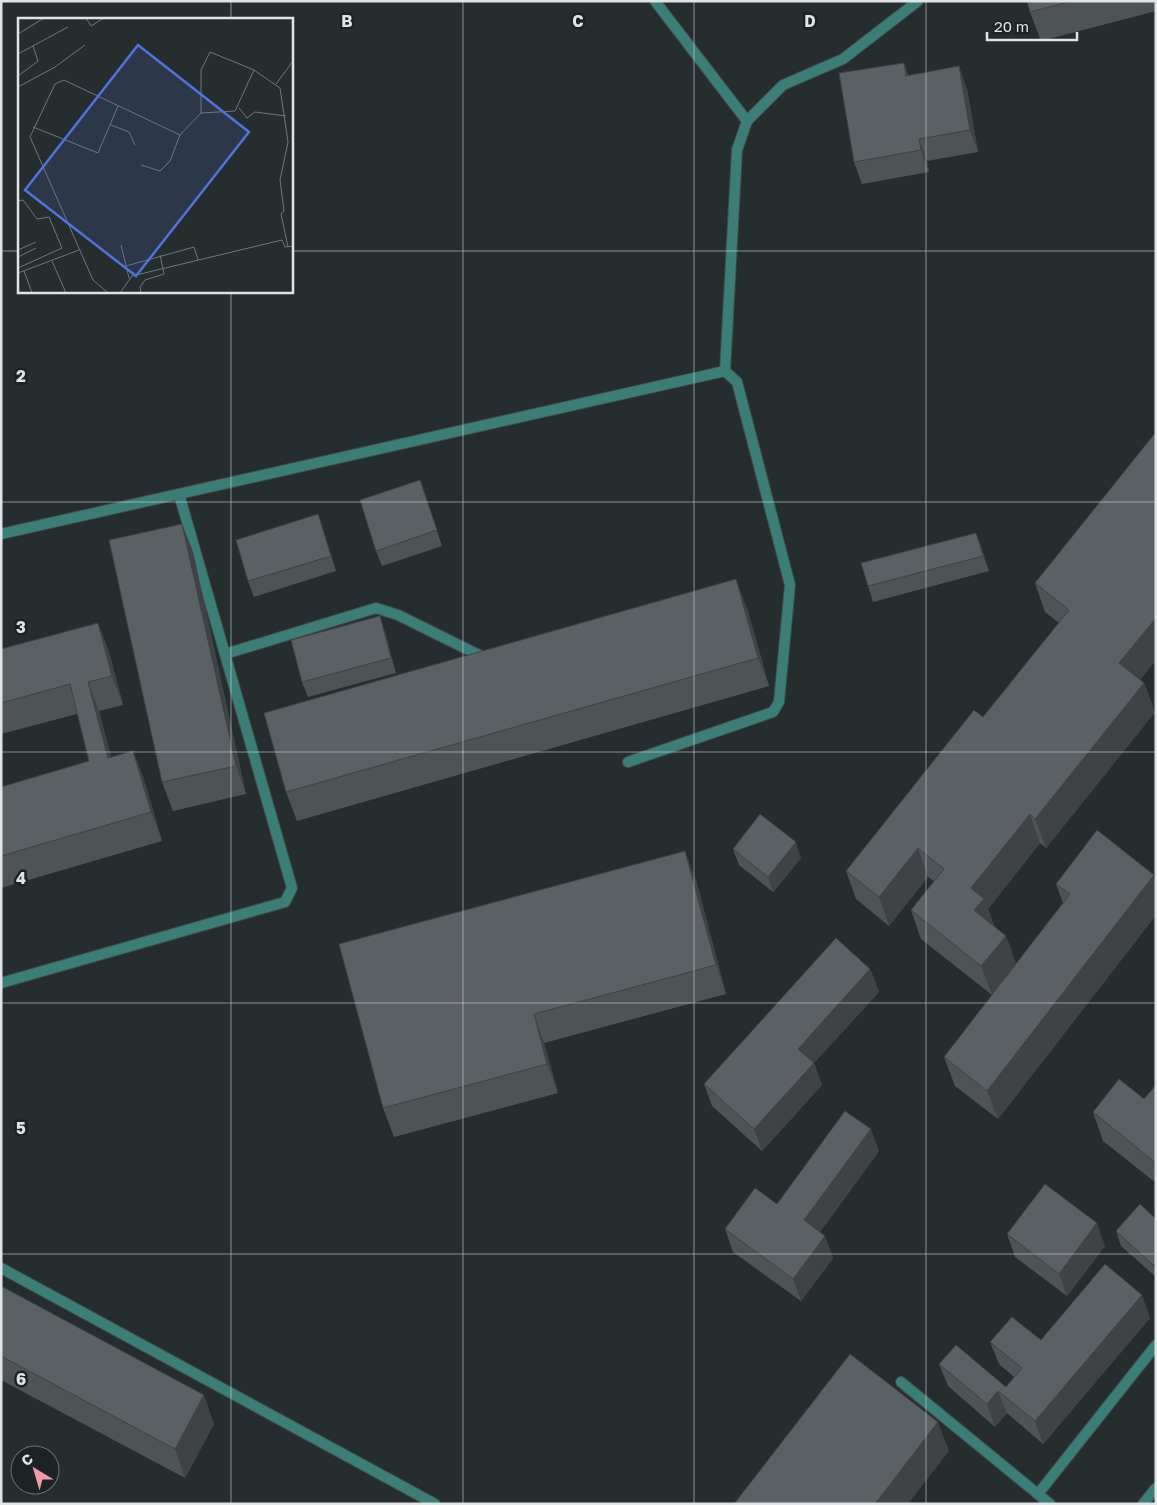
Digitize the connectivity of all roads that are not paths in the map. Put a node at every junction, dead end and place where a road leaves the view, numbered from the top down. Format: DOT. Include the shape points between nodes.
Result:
graph roads {
  1 [pos="655,1"];
  2 [pos="918,1"];
  3 [pos="747,121"];
  4 [pos="725,371"];
  5 [pos="179,494"];
  6 [pos="1,534"];
  7 [pos="225,654"];
  8 [pos="483,657"];
  9 [pos="628,762"];
  10 [pos="1,983"];
  11 [pos="1,1268"];
  12 [pos="1156,1346"];
  13 [pos="901,1382"];
  14 [pos="1156,1488"];
  15 [pos="1038,1494"];
  16 [pos="434,1504"];
  17 [pos="1050,1504"];
  18 [pos="1144,1504"];
  1 -- 3 [label="lane"];
  2 -- 3 [label="lane" via="843,59 783,85"];
  3 -- 4 [label="lane" via="737,150"];
  4 -- 5 [label="lane"];
  4 -- 9 [label="lane" via="737,382 790,585 780,702 773,712"];
  5 -- 6 [label="lane"];
  5 -- 7 [label="lane"];
  7 -- 8 [label="lane" via="376,608 398,614"];
  7 -- 10 [label="lane" via="292,888 285,902"];
  11 -- 16 [label="lane"];
  12 -- 15 [label="lane"];
  13 -- 15 [label="lane"];
  14 -- 18 [label="lane"];
  15 -- 17 [label="lane"];
}
